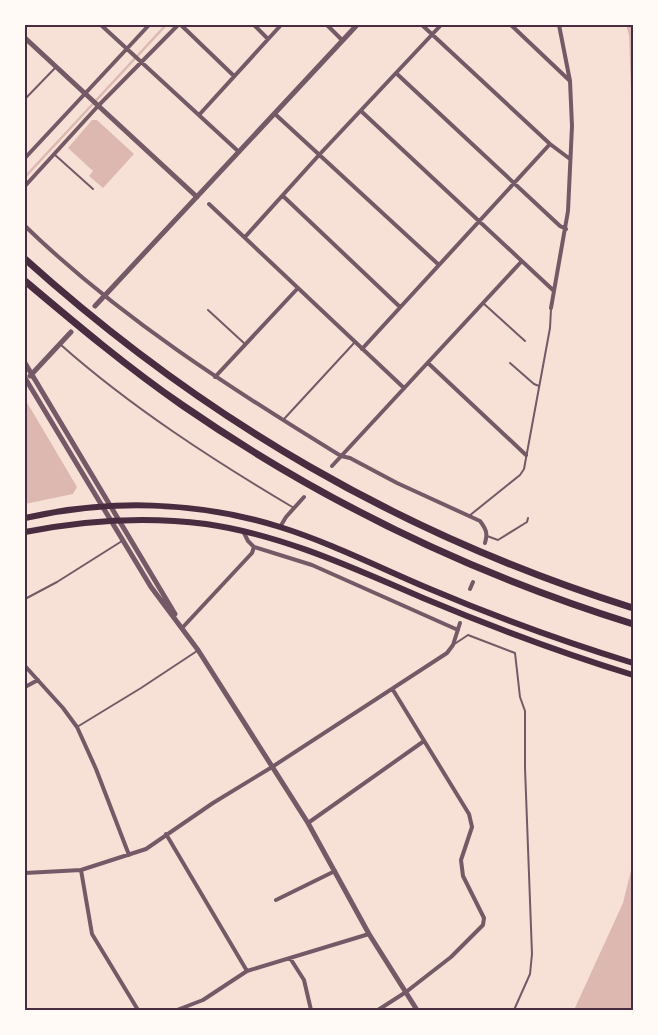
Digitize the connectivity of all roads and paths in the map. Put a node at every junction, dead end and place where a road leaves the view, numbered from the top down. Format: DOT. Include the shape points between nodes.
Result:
graph roads {
  1 [pos="101,25"];
  2 [pos="149,25"];
  3 [pos="179,25"];
  4 [pos="254,25"];
  5 [pos="281,25"];
  6 [pos="326,25"];
  7 [pos="356,25"];
  8 [pos="422,25"];
  9 [pos="441,25"];
  10 [pos="511,25"];
  11 [pos="559,25"];
  12 [pos="432,34"];
  13 [pos="25,38"];
  14 [pos="268,38"];
  15 [pos="342,40"];
  16 [pos="128,50"];
  17 [pos="141,61"];
  18 [pos="56,67"];
  19 [pos="396,73"];
  20 [pos="234,76"];
  21 [pos="570,81"];
  22 [pos="85,94"];
  23 [pos="25,99"];
  24 [pos="98,106"];
  25 [pos="361,111"];
  26 [pos="275,114"];
  27 [pos="198,115"];
  28 [pos="550,144"];
  29 [pos="240,152"];
  30 [pos="54,154"];
  31 [pos="319,154"];
  32 [pos="25,158"];
  33 [pos="570,158"];
  34 [pos="515,184"];
  35 [pos="25,186"];
  36 [pos="93,189"];
  37 [pos="283,196"];
  38 [pos="197,197"];
  39 [pos="209,204"];
  40 [pos="478,221"];
  41 [pos="25,226"];
  42 [pos="566,229"];
  43 [pos="245,237"];
  44 [pos="25,259"];
  45 [pos="521,262"];
  46 [pos="439,265"];
  47 [pos="25,281"];
  48 [pos="298,288"];
  49 [pos="554,291"];
  50 [pos="105,296"];
  51 [pos="483,303"];
  52 [pos="96,306"];
  53 [pos="400,307"];
  54 [pos="551,308"];
  55 [pos="208,310"];
  56 [pos="71,332"];
  57 [pos="525,341"];
  58 [pos="355,342"];
  59 [pos="59,344"];
  60 [pos="246,344"];
  61 [pos="362,349"];
  62 [pos="25,363"];
  63 [pos="428,363"];
  64 [pos="510,363"];
  65 [pos="32,374"];
  66 [pos="215,377"];
  67 [pos="26,379"];
  68 [pos="539,386"];
  69 [pos="404,388"];
  70 [pos="283,420"];
  71 [pos="526,455"];
  72 [pos="341,456"];
  73 [pos="332,466"];
  74 [pos="304,497"];
  75 [pos="111,505"];
  76 [pos="102,506"];
  77 [pos="294,508"];
  78 [pos="469,516"];
  79 [pos="25,518"];
  80 [pos="528,518"];
  81 [pos="110,520"];
  82 [pos="120,520"];
  83 [pos="280,527"];
  84 [pos="243,531"];
  85 [pos="25,532"];
  86 [pos="487,536"];
  87 [pos="123,540"];
  88 [pos="485,543"];
  89 [pos="254,547"];
  90 [pos="473,582"];
  91 [pos="470,590"];
  92 [pos="25,599"];
  93 [pos="633,608"];
  94 [pos="460,623"];
  95 [pos="633,624"];
  96 [pos="182,627"];
  97 [pos="458,630"];
  98 [pos="453,645"];
  99 [pos="198,650"];
  100 [pos="633,663"];
  101 [pos="25,666"];
  102 [pos="633,675"];
  103 [pos="38,680"];
  104 [pos="25,687"];
  105 [pos="393,690"];
  106 [pos="77,727"];
  107 [pos="424,741"];
  108 [pos="272,767"];
  109 [pos="308,823"];
  110 [pos="166,834"];
  111 [pos="129,855"];
  112 [pos="82,870"];
  113 [pos="335,872"];
  114 [pos="25,873"];
  115 [pos="276,900"];
  116 [pos="369,934"];
  117 [pos="290,958"];
  118 [pos="247,971"];
  119 [pos="406,992"];
  120 [pos="138,1010"];
  121 [pos="177,1010"];
  122 [pos="311,1010"];
  123 [pos="378,1010"];
  124 [pos="418,1010"];
  125 [pos="514,1010"];
  1 -- 16 [label="street"];
  2 -- 16 [label="street"];
  3 -- 17 [label="street"];
  3 -- 20 [label="street"];
  4 -- 14 [label="street"];
  5 -- 14 [label="street"];
  6 -- 15 [label="street"];
  7 -- 15 [label="street"];
  8 -- 12 [label="street"];
  9 -- 12 [label="street"];
  10 -- 21 [label="street"];
  11 -- 21 [label="street"];
  12 -- 19 [label="street"];
  12 -- 28 [label="street"];
  13 -- 18 [label="street"];
  14 -- 20 [label="street"];
  15 -- 26 [label="street"];
  16 -- 17 [label="street"];
  16 -- 22 [label="street"];
  17 -- 24 [label="street"];
  17 -- 27 [label="street"];
  18 -- 22 [label="street"];
  18 -- 23 [label="lane"];
  19 -- 25 [label="street"];
  19 -- 34 [label="street"];
  20 -- 27 [label="street"];
  21 -- 33 [label="street"];
  22 -- 24 [label="street"];
  22 -- 32 [label="street"];
  24 -- 30 [label="street"];
  24 -- 38 [label="street"];
  25 -- 31 [label="street"];
  25 -- 40 [label="street"];
  26 -- 29 [label="street"];
  26 -- 31 [label="street"];
  27 -- 29 [label="street"];
  28 -- 33 [label="street"];
  28 -- 34 [label="street"];
  29 -- 38 [label="street"];
  30 -- 35 [label="street"];
  30 -- 36 [label="lane"];
  31 -- 37 [label="street"];
  31 -- 46 [label="street"];
  33 -- 42 [label="street"];
  34 -- 40 [label="street"];
  34 -- 42 [label="street"];
  37 -- 43 [label="street"];
  37 -- 53 [label="street"];
  38 -- 50 [label="street"];
  39 -- 43 [label="street"];
  40 -- 45 [label="street"];
  40 -- 46 [label="street"];
  41 -- 50 [label="street"];
  42 -- 49 [label="street"];
  43 -- 48 [label="street"];
  44 -- 93 [label="highway" via="154,366 286,454 429,530 530,573"];
  45 -- 49 [label="street"];
  45 -- 51 [label="street"];
  46 -- 53 [label="street"];
  47 -- 95 [label="highway" via="145,378 278,467 414,540 530,589"];
  48 -- 58 [label="street"];
  48 -- 60 [label="street"];
  49 -- 54 [label="street"];
  50 -- 52 [label="street"];
  50 -- 66 [label="street"];
  51 -- 57 [label="lane"];
  51 -- 63 [label="street"];
  53 -- 61 [label="street"];
  54 -- 68 [label="lane"];
  55 -- 60 [label="lane"];
  56 -- 59 [label="street"];
  58 -- 61 [label="street"];
  58 -- 70 [label="lane"];
  59 -- 65 [label="street"];
  59 -- 77 [label="lane" via="152,416"];
  60 -- 66 [label="street"];
  61 -- 69 [label="street"];
  62 -- 65 [label="street"];
  63 -- 69 [label="street"];
  63 -- 71 [label="street"];
  64 -- 68 [label="lane"];
  65 -- 67 [label="street"];
  65 -- 75 [label="street"];
  66 -- 70 [label="street"];
  67 -- 76 [label="street"];
  68 -- 71 [label="lane"];
  69 -- 72 [label="street"];
  70 -- 72 [label="street"];
  71 -- 78 [label="lane" via="520,475"];
  72 -- 73 [label="street"];
  72 -- 78 [label="street"];
  74 -- 77 [label="street"];
  75 -- 76 [label="main road"];
  75 -- 82 [label="street"];
  75 -- 83 [label="main road" via="172,506 243,516"];
  76 -- 79 [label="main road"];
  76 -- 81 [label="street"];
  77 -- 83 [label="street"];
  78 -- 86 [label="street" via="480,521"];
  80 -- 86 [label="lane" via="527,522 498,540"];
  81 -- 82 [label="main road"];
  81 -- 85 [label="main road"];
  81 -- 87 [label="street"];
  82 -- 84 [label="main road" via="177,521"];
  82 -- 96 [label="street"];
  83 -- 100 [label="main road" via="527,628"];
  84 -- 89 [label="street"];
  84 -- 102 [label="main road" via="328,558 526,640"];
  86 -- 88 [label="street"];
  87 -- 92 [label="lane"];
  87 -- 96 [label="street" via="151,587"];
  89 -- 96 [label="street" via="252,553"];
  89 -- 97 [label="street" via="312,565"];
  90 -- 91 [label="street"];
  94 -- 97 [label="street"];
  96 -- 99 [label="street"];
  97 -- 98 [label="street"];
  98 -- 105 [label="street" via="447,653"];
  98 -- 125 [label="lane" via="468,635 515,653 520,697 525,711 532,954 530,974"];
  99 -- 106 [label="lane"];
  99 -- 108 [label="street"];
  101 -- 103 [label="street"];
  103 -- 104 [label="street"];
  103 -- 106 [label="street"];
  105 -- 107 [label="street"];
  105 -- 108 [label="street"];
  106 -- 111 [label="street"];
  107 -- 109 [label="street"];
  107 -- 119 [label="street" via="469,814 472,827 461,860 463,876 484,918 483,925 451,957"];
  108 -- 109 [label="street"];
  108 -- 110 [label="street"];
  109 -- 113 [label="street"];
  110 -- 111 [label="street"];
  110 -- 118 [label="street"];
  111 -- 112 [label="street"];
  112 -- 114 [label="street"];
  112 -- 120 [label="street" via="92,934"];
  113 -- 115 [label="street"];
  113 -- 116 [label="street"];
  116 -- 117 [label="street"];
  116 -- 119 [label="street"];
  117 -- 118 [label="street"];
  117 -- 122 [label="street" via="304,980"];
  118 -- 121 [label="street" via="204,1000"];
  119 -- 123 [label="street"];
  119 -- 124 [label="street"];
}
